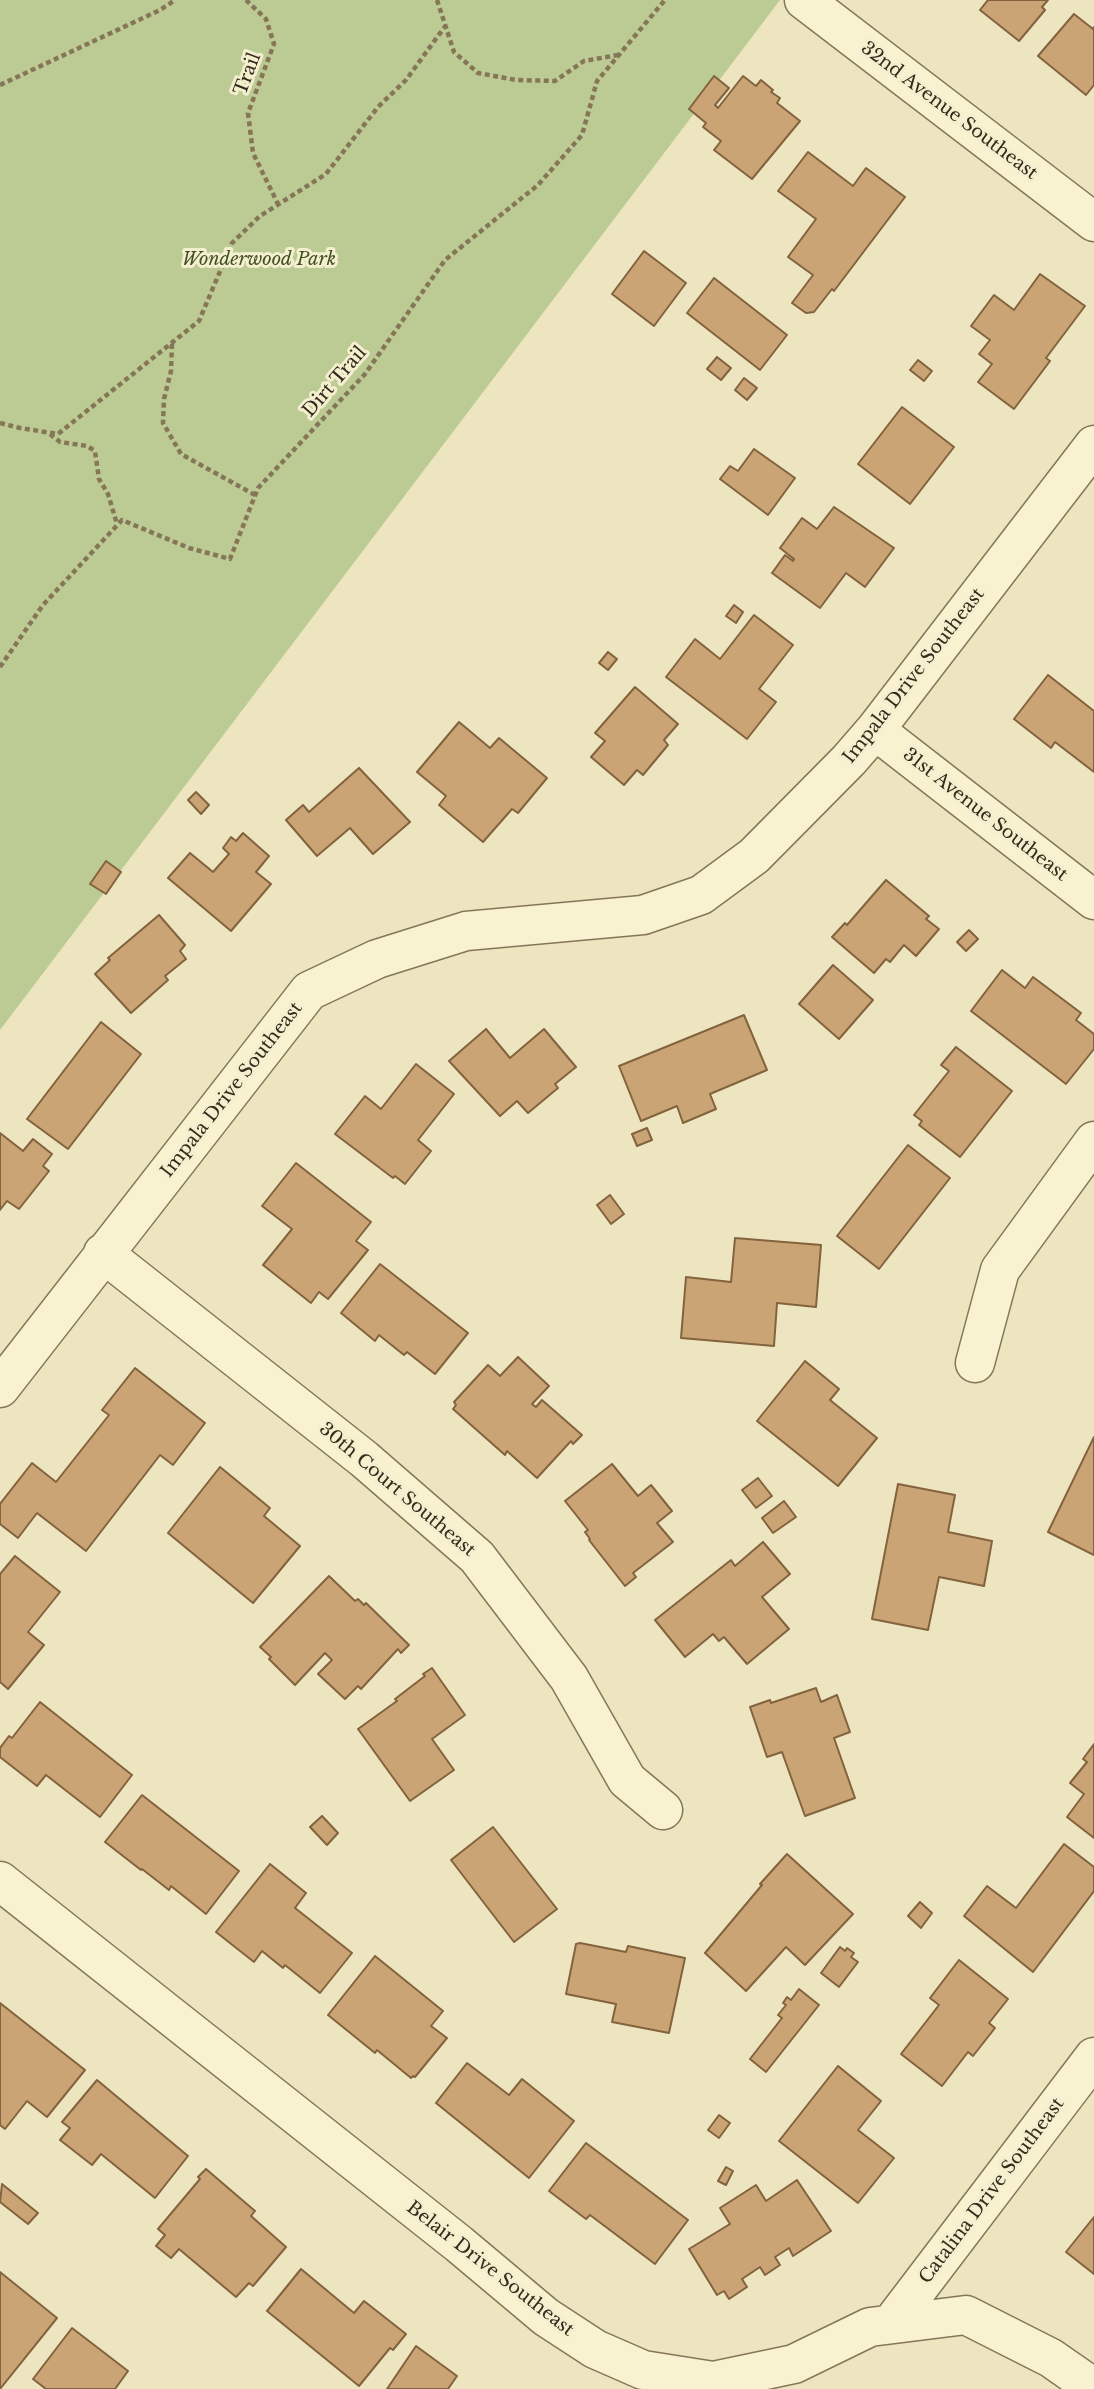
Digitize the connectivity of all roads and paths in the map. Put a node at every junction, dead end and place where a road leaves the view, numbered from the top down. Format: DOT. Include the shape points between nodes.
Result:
graph roads {
  1 [pos="175,0"];
  2 [pos="246,0"];
  3 [pos="437,0"];
  4 [pos="665,0"];
  5 [pos="804,0"];
  6 [pos="446,24"];
  7 [pos="619,55"];
  8 [pos="0,85"];
  9 [pos="278,204"];
  10 [pos="1094,222"];
  11 [pos="172,343"];
  12 [pos="0,423"];
  13 [pos="50,433"];
  14 [pos="1094,446"];
  15 [pos="255,495"];
  16 [pos="118,525"];
  17 [pos="0,667"];
  18 [pos="875,730"];
  19 [pos="1094,900"];
  20 [pos="1094,1141"];
  21 [pos="103,1253"];
  22 [pos="975,1363"];
  23 [pos="0,1388"];
  24 [pos="663,1810"];
  25 [pos="0,1881"];
  26 [pos="1094,2057"];
  27 [pos="891,2324"];
  28 [pos="1094,2388"];
  1 -- 8 [label="path"];
  2 -- 9 [label="path, Trail" via="266,19 274,44 248,113 253,153"];
  3 -- 6 [label="path"];
  4 -- 7 [label="path, Dirt Trail"];
  5 -- 10 [label="street, 32nd Avenue Southeast"];
  6 -- 7 [label="path" via="454,52 478,73 516,80 555,81 584,61"];
  6 -- 9 [label="path" via="406,80 378,107 326,174"];
  7 -- 15 [label="path, Dirt Trail" via="597,81 582,135 538,185 445,260 365,374"];
  9 -- 11 [label="path" via="232,243 199,321"];
  11 -- 13 [label="path" via="58,434"];
  11 -- 15 [label="path" via="163,423 181,454"];
  12 -- 13 [label="path"];
  13 -- 16 [label="path" via="60,442 96,451 99,479"];
  14 -- 18 [label="street, Impala Drive Southeast"];
  15 -- 16 [label="path, Dirt Trail" via="230,559 189,548 122,520"];
  16 -- 17 [label="path" via="43,606"];
  18 -- 19 [label="street, 31st Avenue Southeast"];
  18 -- 21 [label="street, Impala Drive Southeast" via="754,856 701,895 643,915 466,931 377,958 310,991"];
  20 -- 22 [label="street" via="1000,1270"];
  21 -- 23 [label="street, Impala Drive Southeast"];
  21 -- 24 [label="street, 30th Court Southeast" via="364,1459 477,1557 569,1678 626,1780"];
  25 -- 27 [label="street, Belair Drive Southeast" via="546,2317 595,2349 643,2370 713,2381 793,2364 870,2327"];
  26 -- 27 [label="street, Catalina Drive Southeast"];
  27 -- 28 [label="street, Belair Drive Southeast" via="966,2315 1051,2358"];
}
